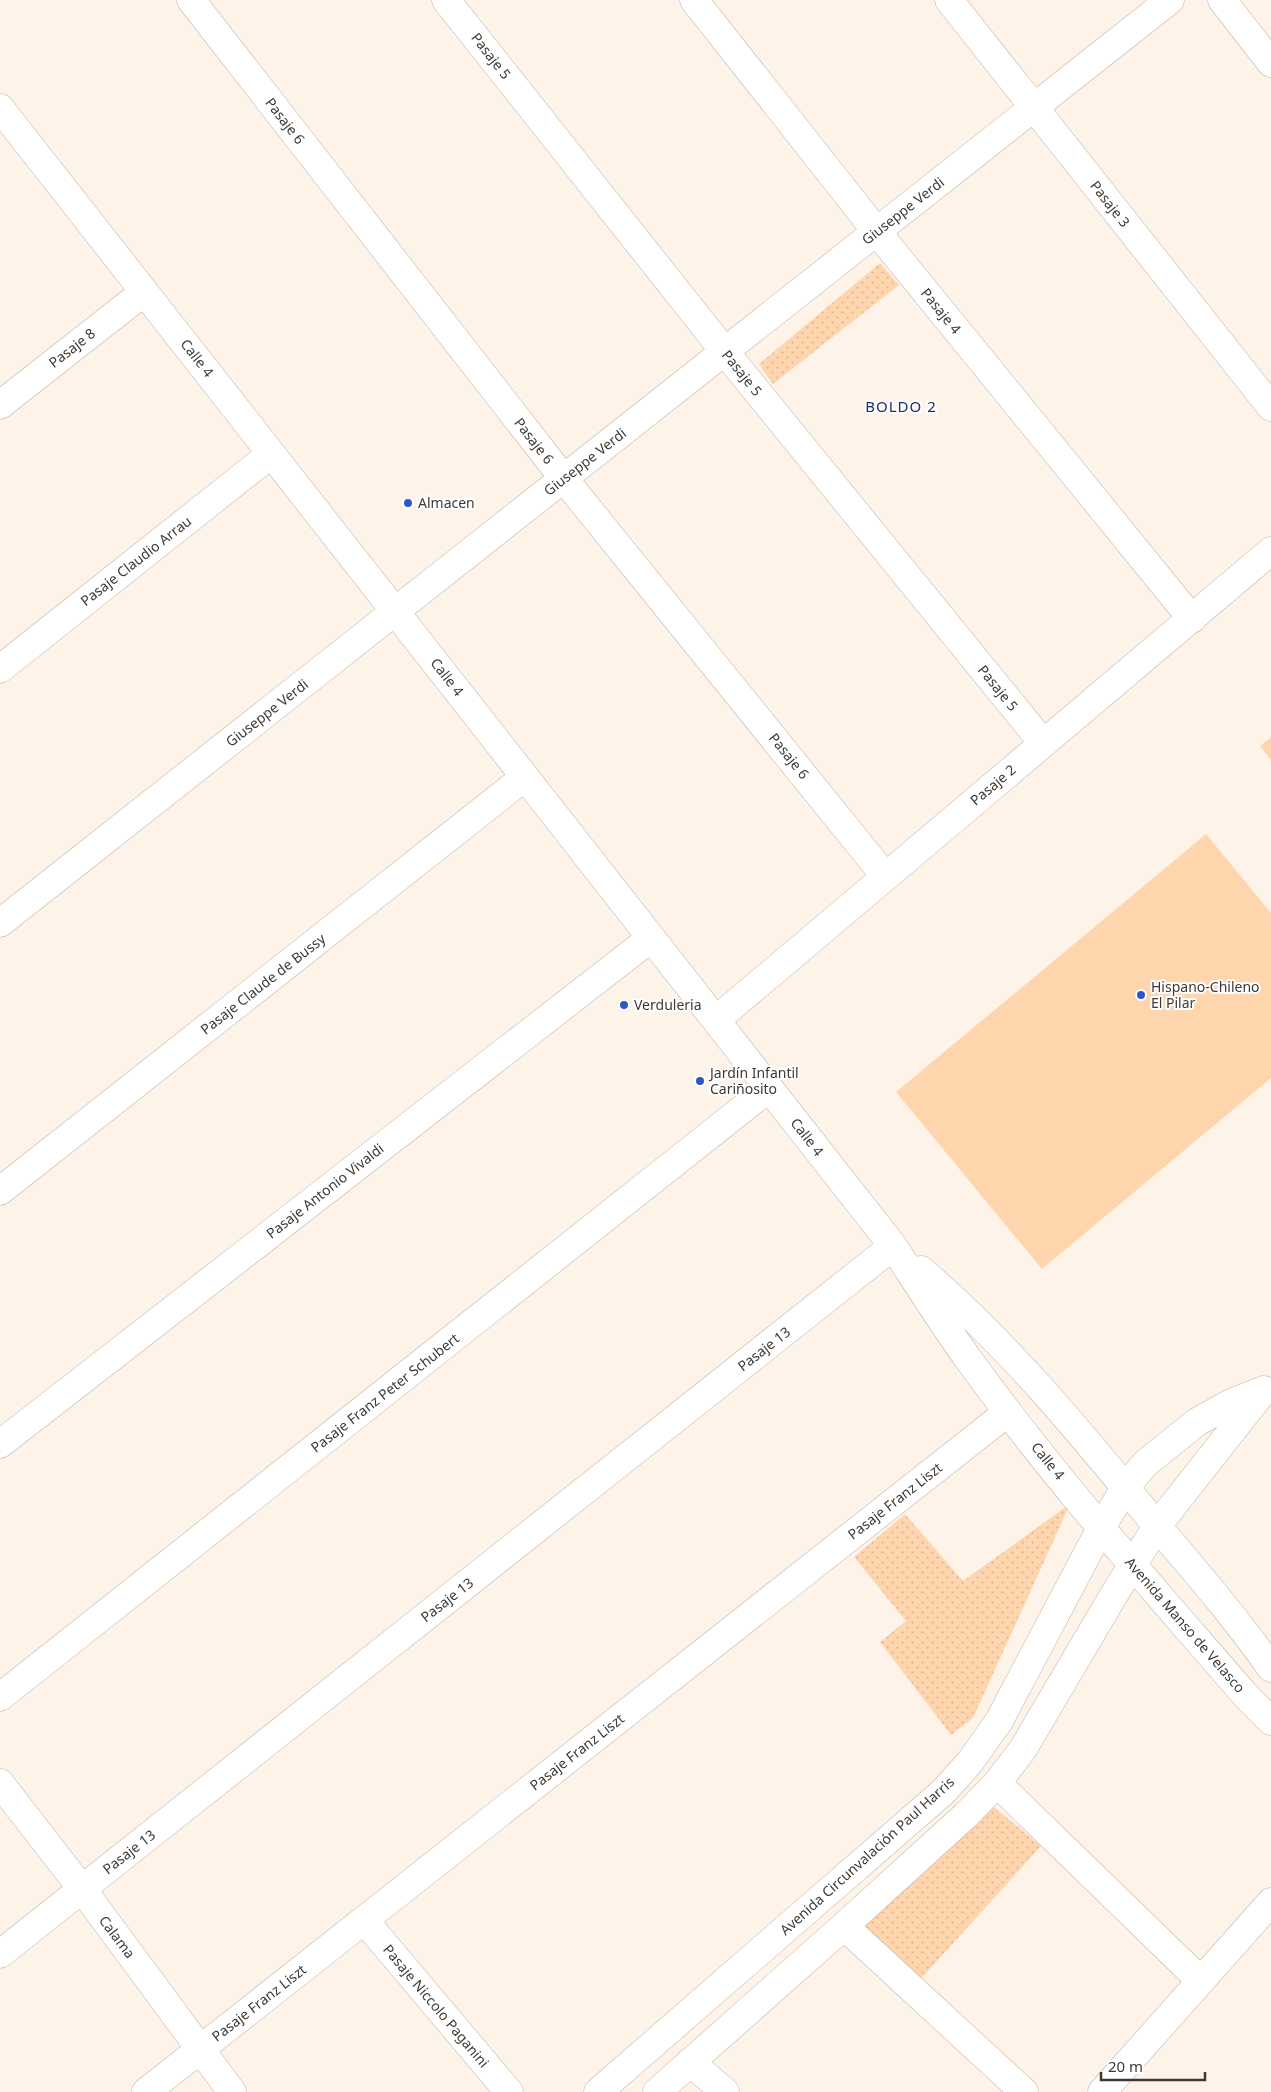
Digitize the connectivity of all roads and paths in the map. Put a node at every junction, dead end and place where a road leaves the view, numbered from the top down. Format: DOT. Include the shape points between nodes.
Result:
graph roads {
  1 [pos="191,0"];
  2 [pos="446,0"];
  3 [pos="694,0"];
  4 [pos="950,0"];
  5 [pos="1170,0"];
  6 [pos="1222,0"];
  7 [pos="1271,62"];
  8 [pos="1034,107"];
  9 [pos="0,108"];
  10 [pos="877,232"];
  11 [pos="144,292"];
  12 [pos="725,352"];
  13 [pos="0,405"];
  14 [pos="1271,407"];
  15 [pos="272,454"];
  16 [pos="564,479"];
  17 [pos="1271,551"];
  18 [pos="396,612"];
  19 [pos="1192,619"];
  20 [pos="0,669"];
  21 [pos="1043,743"];
  22 [pos="525,778"];
  23 [pos="886,876"];
  24 [pos="0,923"];
  25 [pos="651,938"];
  26 [pos="716,1020"];
  27 [pos="769,1088"];
  28 [pos="0,1191"];
  29 [pos="893,1246"];
  30 [pos="1269,1391"];
  31 [pos="1008,1412"];
  32 [pos="0,1444"];
  33 [pos="1126,1486"];
  34 [pos="1158,1526"];
  35 [pos="1101,1528"];
  36 [pos="1133,1564"];
  37 [pos="1271,1668"];
  38 [pos="0,1697"];
  39 [pos="1271,1721"];
  40 [pos="998,1783"];
  41 [pos="0,1784"];
  42 [pos="82,1889"];
  43 [pos="1271,1902"];
  44 [pos="364,1920"];
  45 [pos="844,1926"];
  46 [pos="0,1954"];
  47 [pos="1201,1981"];
  48 [pos="201,2048"];
  49 [pos="690,2062"];
  50 [pos="146,2092"];
  51 [pos="232,2092"];
  52 [pos="509,2092"];
  53 [pos="598,2092"];
  54 [pos="656,2092"];
  55 [pos="726,2092"];
  56 [pos="1024,2092"];
  57 [pos="1102,2092"];
  1 -- 16 [label="street, Pasaje 6"];
  2 -- 12 [label="street, Pasaje 5"];
  3 -- 10 [label="street, Pasaje 4"];
  4 -- 8 [label="street, Pasaje 3"];
  5 -- 8 [label="street, Giuseppe Verdi"];
  6 -- 7 [label="street"];
  8 -- 10 [label="street, Giuseppe Verdi"];
  8 -- 14 [label="street, Pasaje 3"];
  9 -- 11 [label="street, Calle 4"];
  10 -- 12 [label="street, Giuseppe Verdi"];
  10 -- 19 [label="street, Pasaje 4"];
  11 -- 13 [label="street, Pasaje 8"];
  11 -- 15 [label="street, Calle 4"];
  12 -- 16 [label="street, Giuseppe Verdi"];
  12 -- 21 [label="street, Pasaje 5"];
  15 -- 18 [label="street, Calle 4"];
  15 -- 20 [label="street, Pasaje Claudio Arrau"];
  16 -- 18 [label="street, Giuseppe Verdi"];
  16 -- 23 [label="street, Pasaje 6"];
  17 -- 19 [label="street, Pasaje 2"];
  18 -- 22 [label="street, Calle 4"];
  18 -- 24 [label="street, Giuseppe Verdi"];
  19 -- 21 [label="street, Pasaje 2"];
  21 -- 23 [label="street, Pasaje 2"];
  22 -- 25 [label="street, Calle 4"];
  22 -- 28 [label="street, Pasaje Claude de Bussy"];
  23 -- 26 [label="street, Pasaje 2"];
  25 -- 26 [label="street, Calle 4"];
  25 -- 32 [label="street, Pasaje Antonio Vivaldi"];
  26 -- 27 [label="street, Calle 4"];
  27 -- 29 [label="street, Calle 4"];
  27 -- 38 [label="street, Pasaje Franz Peter Schubert"];
  29 -- 31 [label="street, Calle 4" via="968,1359"];
  29 -- 33 [label="street, Calle 4" via="968,1312 1007,1352"];
  29 -- 42 [label="street, Pasaje 13"];
  30 -- 33 [label="street, Avenida Circunvalación Paul Harris" via="1231,1403 1197,1422 1146,1463"];
  30 -- 34 [label="street, Avenida Circunvalación Paul Harris"];
  31 -- 35 [label="street, Calle 4"];
  31 -- 44 [label="street, Pasaje Franz Liszt"];
  33 -- 34 [label="street"];
  33 -- 35 [label="street, Avenida Circunvalación Paul Harris"];
  34 -- 36 [label="street, Avenida Circunvalación Paul Harris"];
  34 -- 37 [label="street"];
  35 -- 36 [label="street, Avenida Manso de Velasco"];
  35 -- 53 [label="street, Avenida Circunvalación Paul Harris" via="999,1721 970,1762 943,1792"];
  36 -- 39 [label="street, Avenida Manso de Velasco"];
  36 -- 40 [label="street, Avenida Circunvalación Paul Harris" via="1023,1749"];
  40 -- 45 [label="street, Avenida Circunvalación Paul Harris"];
  40 -- 47 [label="street"];
  41 -- 42 [label="street, Calama"];
  42 -- 46 [label="street, Pasaje 13"];
  42 -- 48 [label="street, Calama"];
  43 -- 47 [label="street"];
  44 -- 48 [label="street, Pasaje Franz Liszt"];
  44 -- 52 [label="street, Pasaje Niccolo Paganini"];
  45 -- 49 [label="street, Avenida Circunvalación Paul Harris"];
  45 -- 56 [label="street"];
  47 -- 57 [label="street"];
  48 -- 50 [label="street, Pasaje Franz Liszt"];
  48 -- 51 [label="street, Calama"];
  49 -- 54 [label="street, Avenida Circunvalación Paul Harris"];
  49 -- 55 [label="street"];
}
